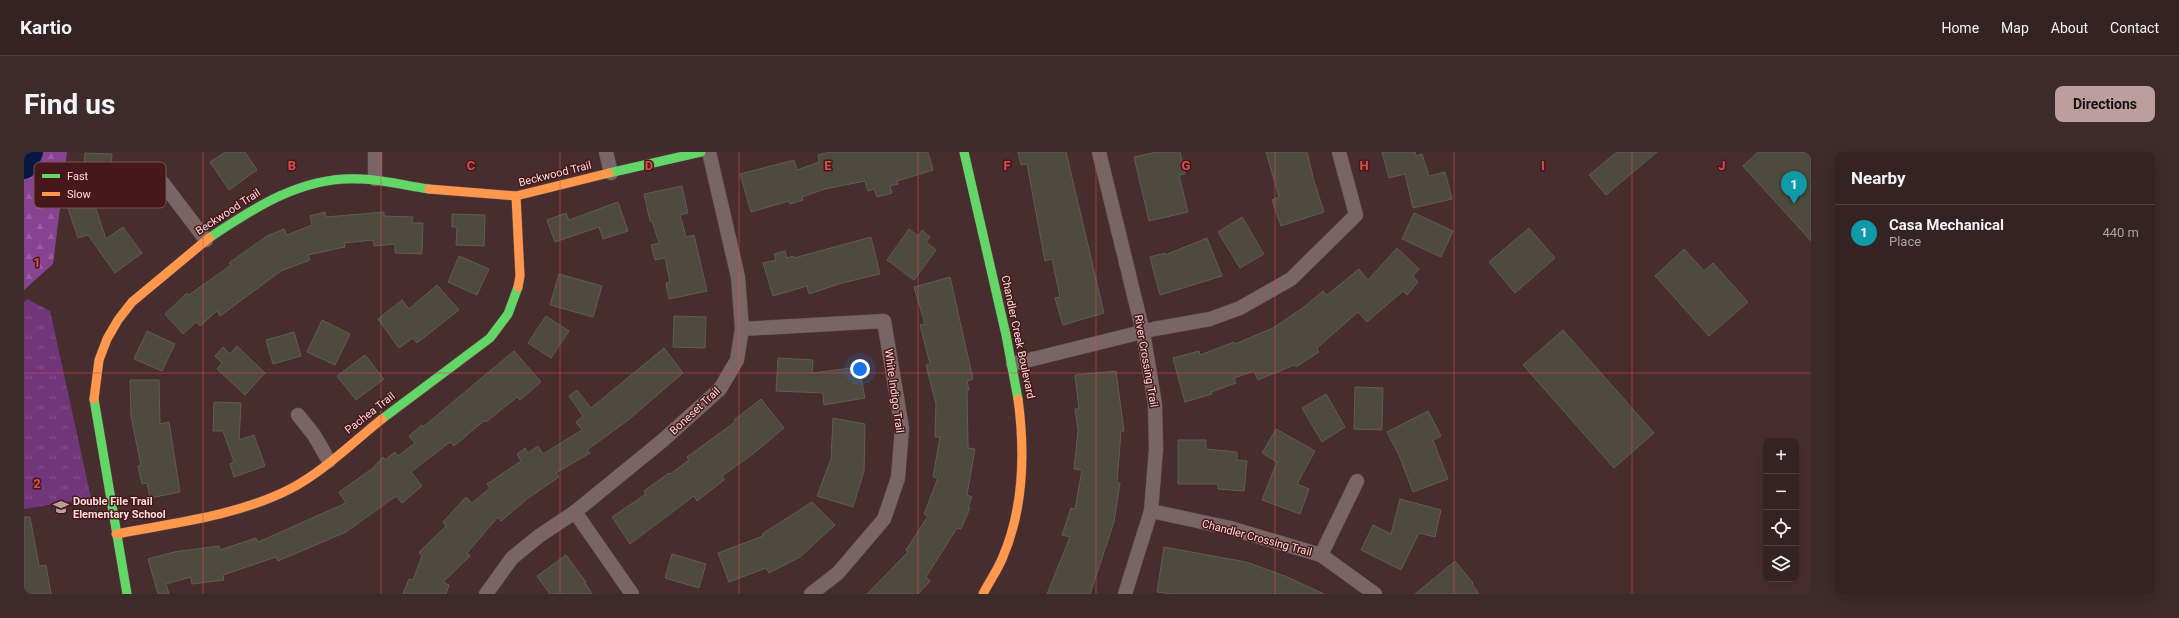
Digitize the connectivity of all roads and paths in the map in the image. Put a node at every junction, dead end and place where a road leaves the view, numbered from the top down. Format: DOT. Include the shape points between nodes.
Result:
graph roads {
  1 [pos="375,152"];
  2 [pos="606,152"];
  3 [pos="701,152"];
  4 [pos="709,152"];
  5 [pos="964,152"];
  6 [pos="1099,152"];
  7 [pos="1339,152"];
  8 [pos="612,173"];
  9 [pos="375,179"];
  10 [pos="166,187"];
  11 [pos="516,196"];
  12 [pos="206,240"];
  13 [pos="742,329"];
  14 [pos="1143,332"];
  15 [pos="1013,364"];
  16 [pos="298,415"];
  17 [pos="330,461"];
  18 [pos="1357,481"];
  19 [pos="1151,511"];
  20 [pos="575,512"];
  21 [pos="116,534"];
  22 [pos="1321,555"];
  23 [pos="127,594"];
  24 [pos="486,594"];
  25 [pos="632,594"];
  26 [pos="811,594"];
  27 [pos="982,594"];
  28 [pos="1125,594"];
  29 [pos="1375,594"];
  1 -- 9 [label="street"];
  2 -- 8 [label="street"];
  3 -- 8 [label="street, Beckwood Trail"];
  4 -- 13 [label="street, Boneset Trail" via="738,277"];
  5 -- 15 [label="street, Chandler Creek Boulevard"];
  6 -- 14 [label="street, River Crossing Trail"];
  7 -- 14 [label="street" via="1356,215 1291,280 1240,308 1210,319"];
  8 -- 11 [label="street, Beckwood Trail"];
  9 -- 11 [label="street, Beckwood Trail" via="438,190"];
  9 -- 12 [label="street, Beckwood Trail" via="337,180 289,191 255,207"];
  10 -- 12 [label="street"];
  11 -- 17 [label="street, Pachea Trail" via="520,276 516,296 503,323 490,338 414,393"];
  12 -- 21 [label="street, Beckwood Trail" via="132,302 107,339 99,360 94,405"];
  13 -- 20 [label="street, Boneset Trail" via="737,360 720,389 662,441"];
  13 -- 26 [label="street, White Indigo Trail" via="884,321 902,428 898,478 884,519 838,573"];
  14 -- 15 [label="street"];
  14 -- 19 [label="street, River Crossing Trail" via="1155,404 1156,449"];
  15 -- 27 [label="street, Chandler Creek Boulevard" via="1022,423 1020,485 1011,533"];
  16 -- 17 [label="street"];
  17 -- 21 [label="street, Pachea Trail" via="290,489 257,503 224,513"];
  18 -- 22 [label="street"];
  19 -- 22 [label="street, Chandler Crossing Trail" via="1230,528"];
  19 -- 28 [label="street, River Crossing Trail"];
  20 -- 24 [label="street, Boneset Trail" via="512,558"];
  20 -- 25 [label="street"];
  21 -- 23 [label="street, Beckwood Trail"];
  22 -- 29 [label="street, Chandler Crossing Trail"];
}
